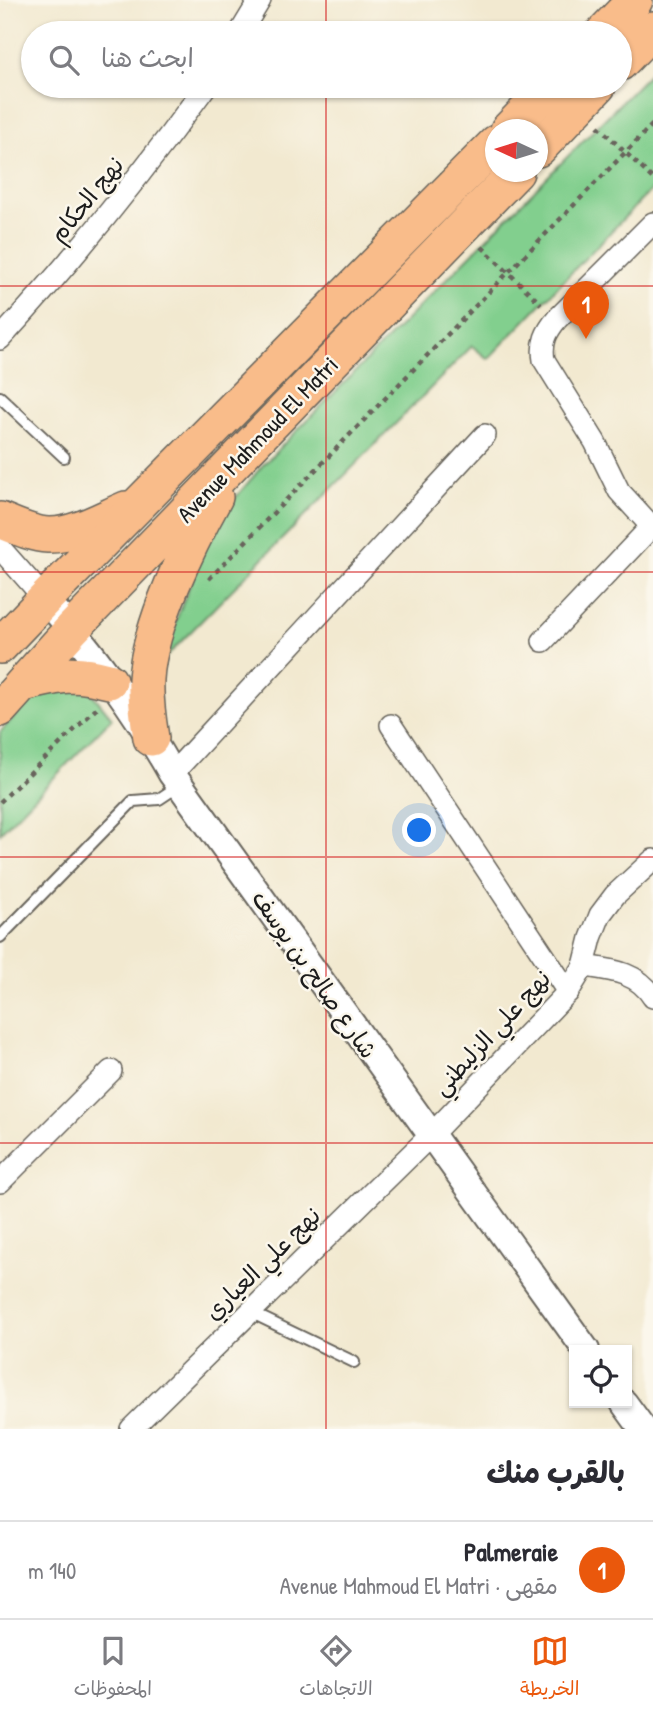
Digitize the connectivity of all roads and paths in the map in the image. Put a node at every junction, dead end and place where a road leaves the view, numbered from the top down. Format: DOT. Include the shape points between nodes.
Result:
graph roads {
  1 [pos="260,0"];
  2 [pos="635,0"];
  3 [pos="247,21"];
  4 [pos="615,21"];
  5 [pos="653,29"];
  6 [pos="632,51"];
  7 [pos="197,98"];
  8 [pos="567,98"];
  9 [pos="573,98"];
  10 [pos="580,98"];
  11 [pos="528,119"];
  12 [pos="653,124"];
  13 [pos="548,133"];
  14 [pos="626,152"];
  15 [pos="485,153"];
  16 [pos="653,179"];
  17 [pos="506,182"];
  18 [pos="653,223"];
  19 [pos="462,228"];
  20 [pos="508,272"];
  21 [pos="557,319"];
  22 [pos="0,339"];
  23 [pos="0,397"];
  24 [pos="485,435"];
  25 [pos="64,457"];
  26 [pos="234,462"];
  27 [pos="142,502"];
  28 [pos="0,520"];
  29 [pos="652,527"];
  30 [pos="0,548"];
  31 [pos="204,584"];
  32 [pos="45,598"];
  33 [pos="72,629"];
  34 [pos="543,641"];
  35 [pos="0,646"];
  36 [pos="23,684"];
  37 [pos="112,685"];
  38 [pos="0,709"];
  39 [pos="391,725"];
  40 [pos="151,738"];
  41 [pos="176,779"];
  42 [pos="0,802"];
  43 [pos="653,860"];
  44 [pos="0,937"];
  45 [pos="584,966"];
  46 [pos="568,992"];
  47 [pos="653,997"];
  48 [pos="111,1071"];
  49 [pos="430,1136"];
  50 [pos="0,1182"];
  51 [pos="250,1312"];
  52 [pos="582,1345"];
  53 [pos="354,1362"];
  54 [pos="628,1408"];
  55 [pos="131,1429"];
  56 [pos="643,1429"];
  1 -- 3 [label="street"];
  2 -- 4 [label="highway"];
  5 -- 6 [label="highway"];
  7 -- 22 [label="street, نهج الحكام" via="92,235"];
  8 -- 11 [label="highway"];
  9 -- 13 [label="highway"];
  10 -- 14 [label="path"];
  12 -- 14 [label="path"];
  14 -- 16 [label="path"];
  14 -- 20 [label="path"];
  15 -- 27 [label="highway, Avenue Mahmoud El Matri"];
  17 -- 19 [label="highway, Avenue Mahmoud El Matri"];
  18 -- 21 [label="street"];
  19 -- 20 [label="path"];
  19 -- 26 [label="highway, Avenue Mahmoud El Matri"];
  20 -- 21 [label="path"];
  20 -- 31 [label="path"];
  21 -- 29 [label="street" via="542,347 544,360 595,442 619,491"];
  23 -- 25 [label="lane"];
  24 -- 41 [label="street"];
  26 -- 33 [label="highway, Avenue Mahmoud El Matri"];
  26 -- 40 [label="highway" via="185,556 152,646 146,678"];
  27 -- 28 [label="highway" via="67,533 37,533"];
  27 -- 32 [label="highway, Avenue Mahmoud El Matri"];
  29 -- 34 [label="street"];
  30 -- 32 [label="street"];
  32 -- 33 [label="street, شارع صالح بن يوسف"];
  32 -- 35 [label="highway, Avenue Mahmoud El Matri"];
  33 -- 36 [label="highway, Avenue Mahmoud El Matri"];
  33 -- 37 [label="street, شارع صالح بن يوسف"];
  36 -- 37 [label="highway" via="70,674 89,675"];
  36 -- 38 [label="highway, Avenue Mahmoud El Matri"];
  37 -- 40 [label="street, شارع صالح بن يوسف"];
  37 -- 42 [label="path"];
  39 -- 46 [label="street"];
  40 -- 41 [label="street, شارع صالح بن يوسف"];
  41 -- 44 [label="lane" via="159,799 133,801"];
  41 -- 49 [label="street, شارع صالح بن يوسف"];
  43 -- 45 [label="street, نهج علي الزليطني" via="600,915"];
  45 -- 46 [label="street, نهج علي الزليطني"];
  45 -- 47 [label="street" via="633,977"];
  46 -- 49 [label="street, نهج علي الزليطني"];
  48 -- 50 [label="street"];
  49 -- 51 [label="street, نهج علي العياري"];
  49 -- 52 [label="street, شارع صالح بن يوسف"];
  51 -- 53 [label="lane"];
  51 -- 55 [label="street, نهج علي العياري"];
  54 -- 56 [label="street"];
}
